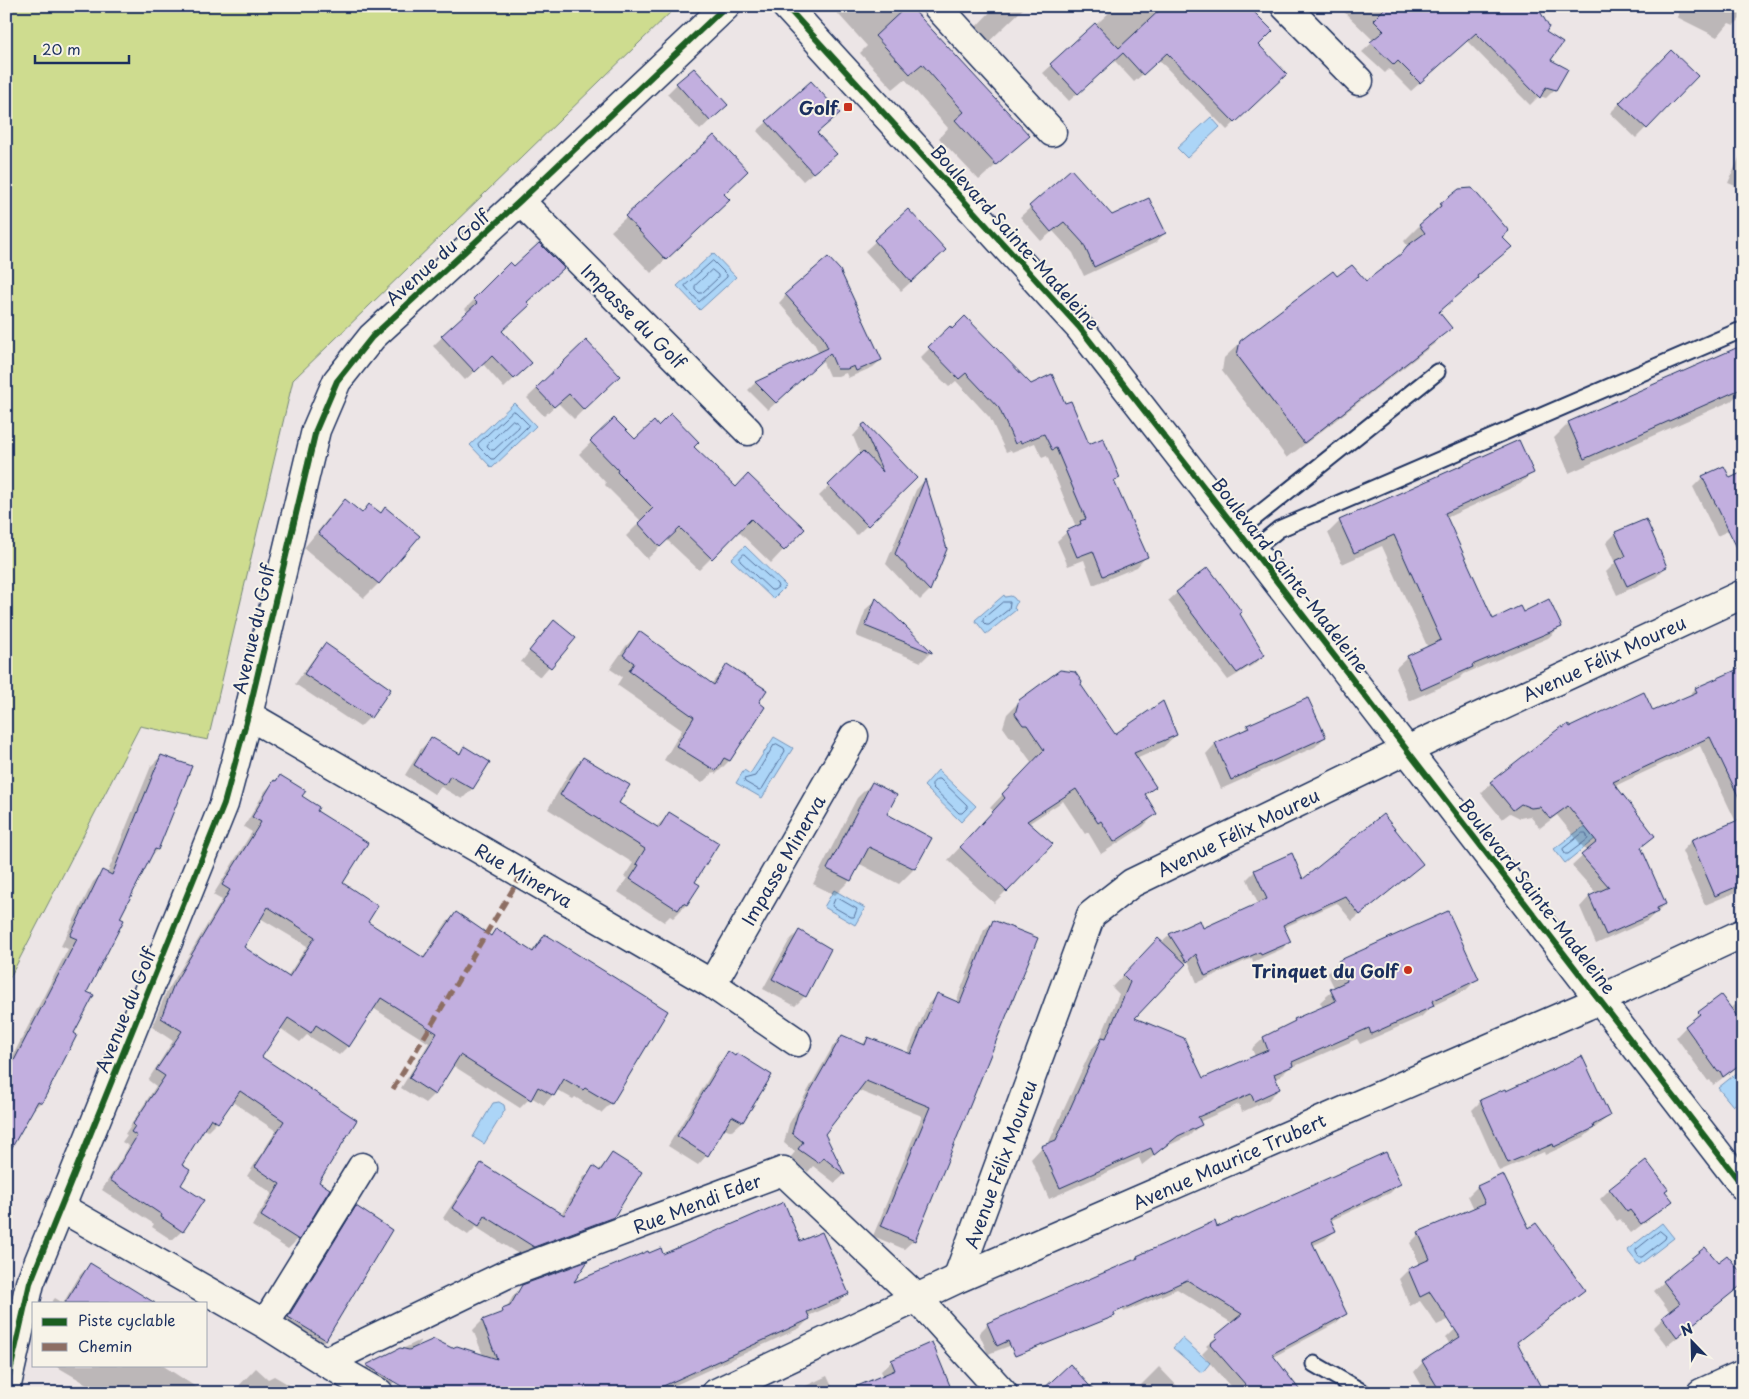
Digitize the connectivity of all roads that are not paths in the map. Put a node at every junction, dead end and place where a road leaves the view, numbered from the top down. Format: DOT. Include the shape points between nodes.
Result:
graph roads {
  1 [pos="726,6"];
  2 [pos="786,6"];
  3 [pos="937,6"];
  4 [pos="1285,6"];
  5 [pos="1358,81"];
  6 [pos="1052,132"];
  7 [pos="520,201"];
  8 [pos="1739,331"];
  9 [pos="1437,372"];
  10 [pos="748,431"];
  11 [pos="1246,541"];
  12 [pos="1743,594"];
  13 [pos="248,715"];
  14 [pos="854,736"];
  15 [pos="1407,750"];
  16 [pos="1743,933"];
  17 [pos="712,984"];
  18 [pos="1599,1000"];
  19 [pos="797,1042"];
  20 [pos="362,1167"];
  21 [pos="1743,1186"];
  22 [pos="60,1208"];
  23 [pos="957,1279"];
  24 [pos="917,1298"];
  25 [pos="264,1324"];
  26 [pos="325,1362"];
  27 [pos="1314,1364"];
  28 [pos="1743,1374"];
  29 [pos="6,1389"];
  30 [pos="379,1393"];
  31 [pos="716,1393"];
  32 [pos="1003,1393"];
  33 [pos="1364,1393"];
  34 [pos="1701,1393"];
  1 -- 7 [label="street, Avenue du Golf"];
  2 -- 11 [label="street, Boulevard Sainte-Madeleine" via="1079,327"];
  3 -- 6 [label="street"];
  4 -- 5 [label="street"];
  7 -- 10 [label="street, Impasse du Golf"];
  7 -- 13 [label="street, Avenue du Golf" via="372,337 337,381 316,430"];
  8 -- 11 [label="lane"];
  9 -- 11 [label="lane"];
  11 -- 15 [label="street, Boulevard Sainte-Madeleine"];
  12 -- 15 [label="street, Avenue Félix Moureu"];
  13 -- 17 [label="street, Rue Minerva"];
  13 -- 22 [label="street, Avenue du Golf" via="224,804"];
  14 -- 17 [label="street, Impasse Minerva"];
  15 -- 18 [label="street, Boulevard Sainte-Madeleine"];
  15 -- 23 [label="street, Avenue Félix Moureu" via="1132,883 1091,916"];
  16 -- 18 [label="street, Avenue Maurice Trubert"];
  17 -- 19 [label="street, Rue Minerva"];
  18 -- 21 [label="street, Boulevard Sainte-Madeleine"];
  18 -- 23 [label="street, Avenue Maurice Trubert"];
  20 -- 25 [label="street"];
  22 -- 25 [label="street"];
  22 -- 29 [label="street, Avenue du Golf" via="30,1283"];
  23 -- 24 [label="street, Avenue Maurice Trubert"];
  24 -- 26 [label="street, Rue Mendi Eder" via="783,1171 507,1274"];
  24 -- 31 [label="street, Avenue Maurice Trubert"];
  24 -- 32 [label="street, Rue Mendi Eder"];
  25 -- 26 [label="street"];
  26 -- 30 [label="street"];
  27 -- 33 [label="lane"];
  28 -- 34 [label="street"];
}
